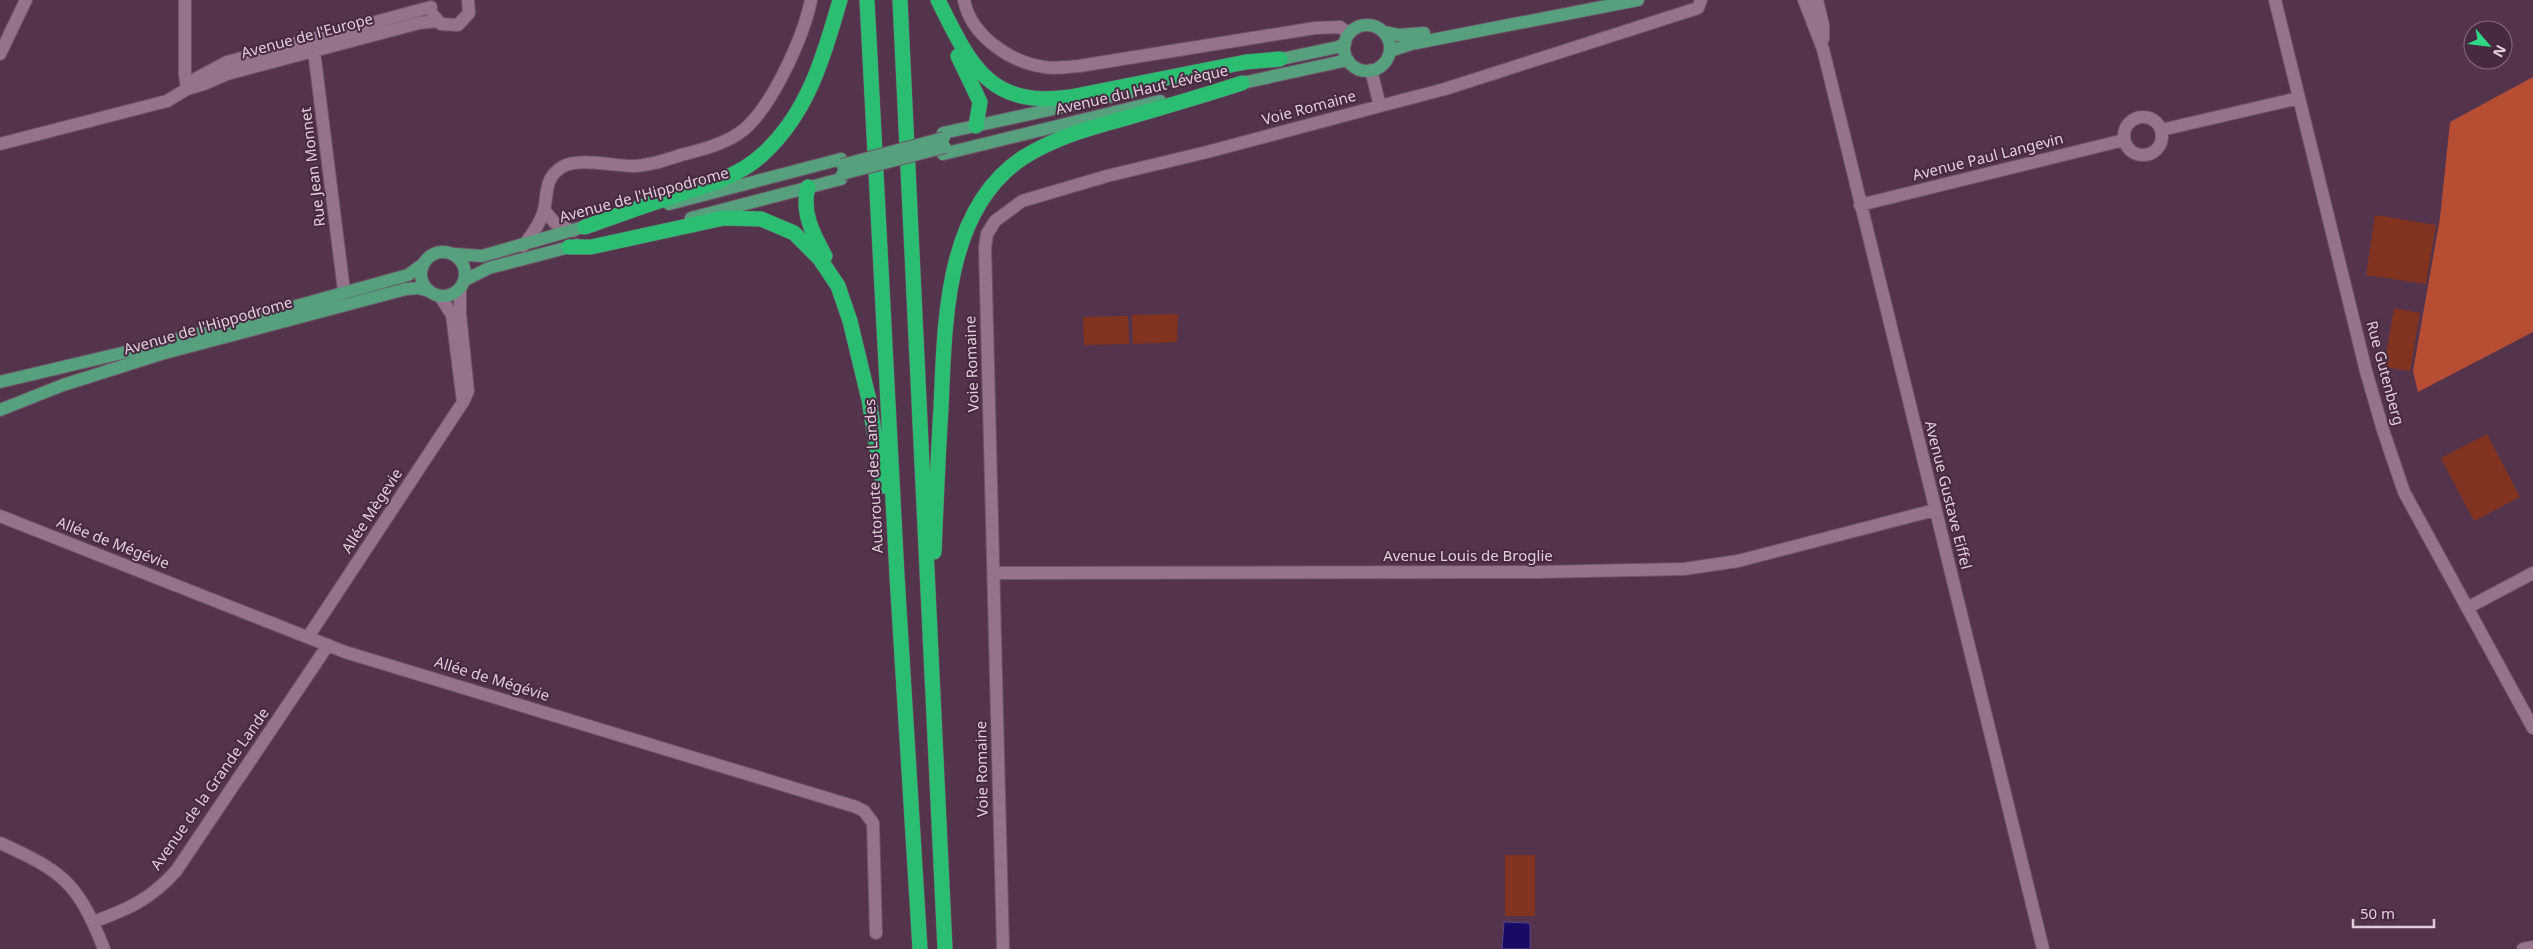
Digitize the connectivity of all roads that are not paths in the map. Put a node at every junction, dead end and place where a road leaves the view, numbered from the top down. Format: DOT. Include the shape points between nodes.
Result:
graph roads {
  1 [pos="26,0"];
  2 [pos="185,0"];
  3 [pos="468,0"];
  4 [pos="811,0"];
  5 [pos="840,0"];
  6 [pos="867,0"];
  7 [pos="900,0"];
  8 [pos="937,0"];
  9 [pos="964,0"];
  10 [pos="1593,0"];
  11 [pos="1638,0"];
  12 [pos="1804,0"];
  13 [pos="1817,0"];
  14 [pos="2275,0"];
  15 [pos="432,3"];
  16 [pos="1700,4"];
  17 [pos="437,21"];
  18 [pos="1384,32"];
  19 [pos="1347,38"];
  20 [pos="313,45"];
  21 [pos="1823,49"];
  22 [pos="1390,51"];
  23 [pos="0,54"];
  24 [pos="1280,59"];
  25 [pos="1348,60"];
  26 [pos="1371,70"];
  27 [pos="1242,83"];
  28 [pos="187,89"];
  29 [pos="2299,98"];
  30 [pos="1380,106"];
  31 [pos="971,127"];
  32 [pos="2161,130"];
  33 [pos="2124,140"];
  34 [pos="944,143"];
  35 [pos="0,144"];
  36 [pos="842,169"];
  37 [pos="812,186"];
  38 [pos="1860,205"];
  39 [pos="544,210"];
  40 [pos="579,229"];
  41 [pos="523,246"];
  42 [pos="569,247"];
  43 [pos="454,254"];
  44 [pos="423,264"];
  45 [pos="463,285"];
  46 [pos="838,286"];
  47 [pos="344,291"];
  48 [pos="435,294"];
  49 [pos="0,382"];
  50 [pos="463,402"];
  51 [pos="0,410"];
  52 [pos="1935,510"];
  53 [pos="0,516"];
  54 [pos="994,573"];
  55 [pos="2533,573"];
  56 [pos="897,576"];
  57 [pos="2467,608"];
  58 [pos="308,637"];
  59 [pos="328,645"];
  60 [pos="930,646"];
  61 [pos="2533,728"];
  62 [pos="0,843"];
  63 [pos="93,922"];
  64 [pos="876,934"];
  65 [pos="2533,947"];
  66 [pos="104,949"];
  67 [pos="920,949"];
  68 [pos="945,949"];
  69 [pos="1003,949"];
  70 [pos="2043,949"];
  71 [pos="2524,949"];
  1 -- 23 [label="street"];
  2 -- 28 [label="street"];
  3 -- 17 [label="street, Avenue de l'Europe" via="469,13 463,22 447,26"];
  4 -- 39 [label="street" via="799,37 772,95 754,121 739,133 648,164 578,163 564,166 550,178"];
  5 -- 40 [label="highway" via="827,44 802,105 787,129 762,155 718,180"];
  6 -- 56 [label="highway, Autoroute des Landes"];
  7 -- 60 [label="highway"];
  8 -- 24 [label="highway" via="966,56 994,84 1022,98 1048,100 1070,97 1246,62"];
  8 -- 31 [label="highway" via="952,44 980,102"];
  9 -- 19 [label="street" via="972,20 997,48 1013,58 1045,68 1088,65 1315,28 1336,26"];
  10 -- 18 [label="main road" via="1412,35"];
  11 -- 22 [label="main road" via="1411,44"];
  12 -- 21 [label="street, Avenue Gustave Eiffel"];
  13 -- 21 [label="street, Avenue Gustave Eiffel" via="1823,25"];
  14 -- 29 [label="street, Rue Gutenberg"];
  15 -- 17 [label="street"];
  15 -- 20 [label="street, Avenue de l'Europe"];
  16 -- 30 [label="street" via="1445,89"];
  17 -- 20 [label="street, Avenue de l'Europe"];
  18 -- 19 [label="main road" via="1370,25 1355,28"];
  18 -- 22 [label="main road"];
  19 -- 24 [label="main road, Avenue du Haut Lévèque" via="1338,48"];
  19 -- 25 [label="main road"];
  20 -- 28 [label="street, Avenue de l'Europe"];
  20 -- 47 [label="street, Rue Jean Monnet"];
  21 -- 38 [label="street, Avenue Gustave Eiffel"];
  22 -- 26 [label="main road" via="1384,64"];
  24 -- 31 [label="main road, Avenue du Haut Lévèque"];
  25 -- 26 [label="main road" via="1358,68"];
  25 -- 27 [label="main road, Avenue du Haut Lévèque"];
  26 -- 30 [label="street, Voie Romaine"];
  27 -- 34 [label="main road, Avenue du Haut Lévèque"];
  27 -- 60 [label="highway" via="1086,128 1050,144 1024,157 1002,175 977,209 955,265 948,308"];
  28 -- 35 [label="street, Avenue de l'Europe" via="166,101"];
  29 -- 32 [label="street"];
  29 -- 57 [label="street, Rue Gutenberg" via="2383,430 2404,492"];
  30 -- 54 [label="street, Voie Romaine" via="1022,201 995,221 987,234 985,248"];
  31 -- 34 [label="main road, Avenue du Haut Lévèque"];
  32 -- 33 [label="street" via="2153,119 2140,116 2129,122"];
  32 -- 33 [label="street" via="2162,142 2148,155 2136,154"];
  33 -- 38 [label="street, Avenue Paul Langevin"];
  34 -- 36 [label="main road"];
  34 -- 36 [label="main road"];
  36 -- 37 [label="main road, Avenue de l'Hippodrome"];
  36 -- 40 [label="main road, Avenue de l'Hippodrome"];
  37 -- 42 [label="main road, Avenue de l'Hippodrome"];
  37 -- 46 [label="highway" via="805,203 806,213"];
  38 -- 52 [label="street, Avenue Gustave Eiffel"];
  39 -- 40 [label="street" via="563,228"];
  39 -- 41 [label="street"];
  40 -- 41 [label="main road, Avenue de l'Hippodrome"];
  41 -- 43 [label="main road, Avenue de l'Hippodrome" via="476,257"];
  42 -- 45 [label="main road, Avenue de l'Hippodrome" via="489,268"];
  42 -- 46 [label="highway" via="590,247 724,218 761,219 794,233 820,259"];
  43 -- 44 [label="main road" via="437,252"];
  43 -- 45 [label="main road" via="464,265"];
  44 -- 47 [label="main road, Avenue de l'Hippodrome" via="408,275"];
  44 -- 48 [label="main road" via="421,279"];
  45 -- 48 [label="main road" via="452,295"];
  45 -- 50 [label="street, Allée Mègevie" via="460,314 468,391"];
  46 -- 56 [label="highway" via="869,400 882,475 890,555"];
  47 -- 49 [label="main road, Avenue de l'Hippodrome" via="160,344"];
  48 -- 50 [label="street" via="452,315"];
  48 -- 51 [label="main road, Avenue de l'Hippodrome" via="419,288 406,289 161,354 63,385"];
  50 -- 58 [label="street, Allée Mègevie"];
  52 -- 54 [label="street, Avenue Louis de Broglie" via="1738,561 1684,569"];
  52 -- 70 [label="street, Avenue Gustave Eiffel"];
  53 -- 58 [label="street, Allée de Mégévie"];
  54 -- 69 [label="street, Voie Romaine"];
  55 -- 57 [label="street"];
  56 -- 67 [label="highway, Autoroute des Landes"];
  57 -- 61 [label="street, Rue Gutenberg"];
  58 -- 59 [label="street, Allée de Mégévie"];
  59 -- 63 [label="street, Avenue de la Grande Lande" via="176,871 142,902"];
  59 -- 64 [label="street, Allée de Mégévie" via="856,807 873,823"];
  60 -- 68 [label="highway"];
  62 -- 63 [label="street" via="64,878 82,900"];
  63 -- 66 [label="street"];
  65 -- 71 [label="street"];
}
